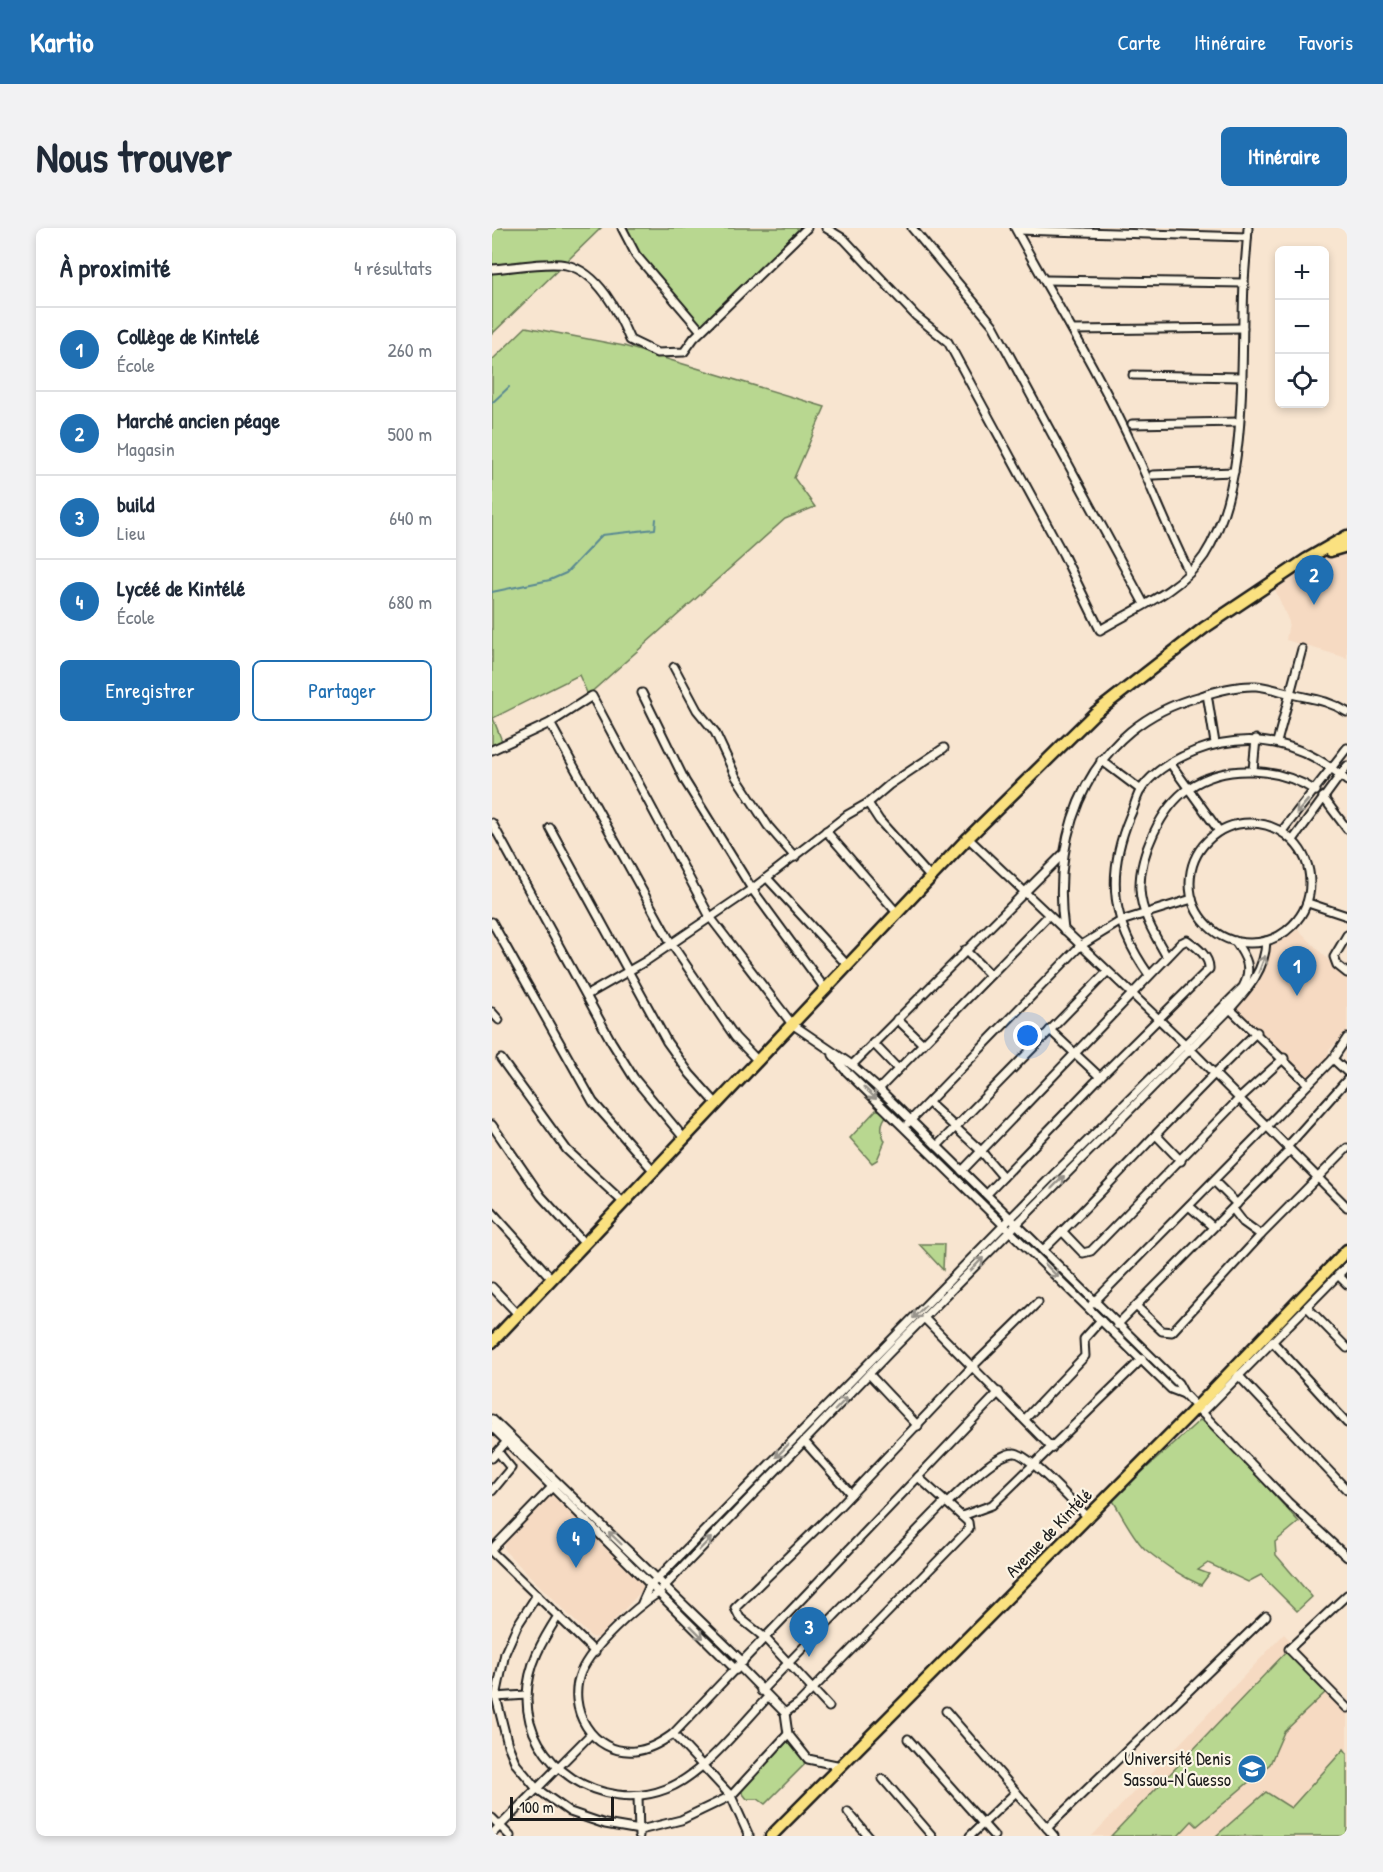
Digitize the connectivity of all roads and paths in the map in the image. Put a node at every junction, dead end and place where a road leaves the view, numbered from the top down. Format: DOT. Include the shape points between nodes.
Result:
graph roads {
  1 [pos="622,228"];
  2 [pos="807,228"];
  3 [pos="826,228"];
  4 [pos="912,228"];
  5 [pos="1248,228"];
  6 [pos="1016,229"];
  7 [pos="1247,237"];
  8 [pos="492,269"];
  9 [pos="1045,280"];
  10 [pos="1244,283"];
  11 [pos="1243,328"];
  12 [pos="1073,330"];
  13 [pos="700,331"];
  14 [pos="1133,375"];
  15 [pos="1241,377"];
  16 [pos="1239,422"];
  17 [pos="1132,424"];
  18 [pos="1234,471"];
  19 [pos="1153,475"];
  20 [pos="1347,536"];
  21 [pos="1347,546"];
  22 [pos="1307,559"];
  23 [pos="1189,573"];
  24 [pos="1144,604"];
  25 [pos="1302,649"];
  26 [pos="674,667"];
  27 [pos="642,693"];
  28 [pos="1206,694"];
  29 [pos="1292,694"];
  30 [pos="1347,712"];
  31 [pos="550,723"];
  32 [pos="1256,739"];
  33 [pos="1277,742"];
  34 [pos="1215,743"];
  35 [pos="944,748"];
  36 [pos="1347,748"];
  37 [pos="492,750"];
  38 [pos="1101,760"];
  39 [pos="1170,763"];
  40 [pos="1347,766"];
  41 [pos="1332,768"];
  42 [pos="1253,770"];
  43 [pos="1341,775"];
  44 [pos="1347,780"];
  45 [pos="1188,788"];
  46 [pos="1141,790"];
  47 [pos="1316,790"];
  48 [pos="1323,797"];
  49 [pos="868,803"];
  50 [pos="492,824"];
  51 [pos="550,828"];
  52 [pos="1347,829"];
  53 [pos="826,831"];
  54 [pos="1218,831"];
  55 [pos="1282,831"];
  56 [pos="968,838"];
  57 [pos="1293,840"];
  58 [pos="1062,855"];
  59 [pos="795,857"];
  60 [pos="767,878"];
  61 [pos="931,878"];
  62 [pos="752,889"];
  63 [pos="1022,892"];
  64 [pos="1192,899"];
  65 [pos="1308,903"];
  66 [pos="898,914"];
  67 [pos="1145,914"];
  68 [pos="1048,916"];
  69 [pos="1347,916"];
  70 [pos="710,917"];
  71 [pos="1120,921"];
  72 [pos="492,922"];
  73 [pos="1064,930"];
  74 [pos="1347,935"];
  75 [pos="1235,941"];
  76 [pos="1266,941"];
  77 [pos="671,943"];
  78 [pos="1080,946"];
  79 [pos="965,950"];
  80 [pos="1167,957"];
  81 [pos="848,966"];
  82 [pos="629,970"];
  83 [pos="1107,972"];
  84 [pos="1347,973"];
  85 [pos="990,975"];
  86 [pos="1149,975"];
  87 [pos="826,990"];
  88 [pos="586,995"];
  89 [pos="1132,996"];
  90 [pos="1230,1009"];
  91 [pos="492,1012"];
  92 [pos="897,1019"];
  93 [pos="499,1020"];
  94 [pos="1158,1021"];
  95 [pos="792,1024"];
  96 [pos="1050,1030"];
  97 [pos="1257,1032"];
  98 [pos="1347,1038"];
  99 [pos="873,1043"];
  100 [pos="923,1044"];
  101 [pos="1187,1046"];
  102 [pos="830,1051"];
  103 [pos="1075,1053"];
  104 [pos="1284,1058"];
  105 [pos="501,1059"];
  106 [pos="1333,1059"];
  107 [pos="757,1060"];
  108 [pos="852,1065"];
  109 [pos="898,1069"];
  110 [pos="1347,1072"];
  111 [pos="1214,1073"];
  112 [pos="1100,1077"];
  113 [pos="1347,1080"];
  114 [pos="1308,1084"];
  115 [pos="879,1089"];
  116 [pos="1240,1098"];
  117 [pos="716,1103"];
  118 [pos="929,1103"];
  119 [pos="911,1121"];
  120 [pos="492,1125"];
  121 [pos="904,1126"];
  122 [pos="1266,1126"];
  123 [pos="955,1127"];
  124 [pos="1157,1136"];
  125 [pos="683,1137"];
  126 [pos="937,1146"];
  127 [pos="1347,1148"];
  128 [pos="1289,1149"];
  129 [pos="981,1151"];
  130 [pos="1181,1161"];
  131 [pos="652,1170"];
  132 [pos="962,1171"];
  133 [pos="1003,1177"];
  134 [pos="1318,1178"];
  135 [pos="1214,1181"];
  136 [pos="987,1194"];
  137 [pos="623,1202"];
  138 [pos="1190,1206"];
  139 [pos="1235,1206"];
  140 [pos="1347,1208"];
  141 [pos="492,1212"];
  142 [pos="1014,1221"];
  143 [pos="1007,1227"];
  144 [pos="1213,1227"];
  145 [pos="1062,1231"];
  146 [pos="1261,1235"];
  147 [pos="584,1243"];
  148 [pos="1043,1250"];
  149 [pos="1347,1250"];
  150 [pos="1347,1266"];
  151 [pos="1338,1275"];
  152 [pos="551,1278"];
  153 [pos="1347,1284"];
  154 [pos="492,1287"];
  155 [pos="1094,1301"];
  156 [pos="1038,1302"];
  157 [pos="1136,1306"];
  158 [pos="1088,1307"];
  159 [pos="1306,1307"];
  160 [pos="518,1314"];
  161 [pos="924,1318"];
  162 [pos="1101,1320"];
  163 [pos="1117,1325"];
  164 [pos="1272,1341"];
  165 [pos="492,1342"];
  166 [pos="1347,1348"];
  167 [pos="1142,1359"];
  168 [pos="972,1367"];
  169 [pos="869,1374"];
  170 [pos="1238,1375"];
  171 [pos="999,1392"];
  172 [pos="1184,1394"];
  173 [pos="1199,1410"];
  174 [pos="1026,1418"];
  175 [pos="492,1419"];
  176 [pos="1347,1423"];
  177 [pos="918,1426"];
  178 [pos="492,1427"];
  179 [pos="509,1439"];
  180 [pos="804,1441"];
  181 [pos="1052,1448"];
  182 [pos="495,1455"];
  183 [pos="1034,1466"];
  184 [pos="918,1477"];
  185 [pos="555,1484"];
  186 [pos="1347,1490"];
  187 [pos="492,1491"];
  188 [pos="851,1494"];
  189 [pos="946,1502"];
  190 [pos="962,1516"];
  191 [pos="1087,1516"];
  192 [pos="492,1551"];
  193 [pos="1347,1557"];
  194 [pos="657,1578"];
  195 [pos="650,1586"];
  196 [pos="665,1586"];
  197 [pos="658,1593"];
  198 [pos="1347,1594"];
  199 [pos="537,1595"];
  200 [pos="642,1604"];
  201 [pos="558,1616"];
  202 [pos="1266,1616"];
  203 [pos="765,1638"];
  204 [pos="595,1652"];
  205 [pos="788,1661"];
  206 [pos="739,1666"];
  207 [pos="814,1688"];
  208 [pos="761,1691"];
  209 [pos="527,1695"];
  210 [pos="494,1697"];
  211 [pos="768,1697"];
  212 [pos="829,1707"];
  213 [pos="1347,1708"];
  214 [pos="946,1711"];
  215 [pos="785,1713"];
  216 [pos="591,1734"];
  217 [pos="673,1734"];
  218 [pos="788,1734"];
  219 [pos="908,1739"];
  220 [pos="703,1764"];
  221 [pos="841,1766"];
  222 [pos="557,1768"];
  223 [pos="883,1779"];
  224 [pos="537,1789"];
  225 [pos="1016,1792"];
  226 [pos="638,1796"];
  227 [pos="731,1796"];
  228 [pos="848,1812"];
  229 [pos="492,1818"];
  230 [pos="983,1823"];
  231 [pos="500,1827"];
  232 [pos="1047,1828"];
  233 [pos="640,1833"];
  234 [pos="492,1834"];
  235 [pos="510,1836"];
  236 [pos="749,1836"];
  237 [pos="771,1836"];
  238 [pos="868,1836"];
  239 [pos="932,1836"];
  240 [pos="970,1836"];
  241 [pos="994,1836"];
  242 [pos="1054,1836"];
  1 -- 13 [label="street" via="636,255"];
  2 -- 13 [label="street"];
  3 -- 24 [label="street" via="844,239 916,316 948,342 1100,630"];
  4 -- 24 [label="street" via="993,325"];
  5 -- 7 [label="street"];
  6 -- 7 [label="street"];
  6 -- 9 [label="street"];
  7 -- 10 [label="street"];
  8 -- 13 [label="street" via="552,264 567,265 588,275 619,315 630,340 657,353 684,352"];
  9 -- 10 [label="street"];
  9 -- 12 [label="street"];
  10 -- 11 [label="street"];
  11 -- 12 [label="street"];
  11 -- 15 [label="street"];
  12 -- 23 [label="street" via="1134,450"];
  14 -- 15 [label="street"];
  15 -- 16 [label="street"];
  16 -- 17 [label="street"];
  16 -- 18 [label="street"];
  18 -- 19 [label="street"];
  18 -- 23 [label="street" via="1217,528"];
  20 -- 22 [label="main road"];
  21 -- 22 [label="main road"];
  22 -- 56 [label="main road" via="1204,628 1095,713"];
  23 -- 24 [label="street"];
  25 -- 29 [label="street"];
  26 -- 59 [label="street" via="696,710 724,748 736,777 768,826"];
  27 -- 62 [label="street" via="685,781"];
  28 -- 29 [label="street" via="1255,686"];
  28 -- 34 [label="street"];
  28 -- 38 [label="street" via="1149,718 1126,734"];
  29 -- 30 [label="street" via="1324,699"];
  29 -- 33 [label="street"];
  31 -- 37 [label="street"];
  31 -- 70 [label="street" via="592,696"];
  31 -- 77 [label="street"];
  32 -- 33 [label="street"];
  32 -- 34 [label="street"];
  32 -- 42 [label="street"];
  33 -- 41 [label="street" via="1302,750"];
  34 -- 39 [label="street"];
  35 -- 49 [label="street"];
  36 -- 41 [label="street"];
  38 -- 46 [label="street"];
  38 -- 58 [label="street" via="1077,804"];
  39 -- 45 [label="street"];
  39 -- 46 [label="street"];
  40 -- 43 [label="street"];
  41 -- 43 [label="street"];
  41 -- 47 [label="street"];
  42 -- 45 [label="street" via="1212,777"];
  42 -- 47 [label="street" via="1276,774"];
  43 -- 44 [label="street"];
  43 -- 48 [label="street"];
  45 -- 54 [label="street"];
  45 -- 67 [label="street" via="1149,843 1141,865 1140,891"];
  46 -- 71 [label="street" via="1117,855 1115,896"];
  47 -- 55 [label="street, one-way"];
  48 -- 52 [label="street"];
  48 -- 57 [label="street"];
  49 -- 53 [label="street"];
  49 -- 61 [label="street"];
  50 -- 88 [label="street"];
  51 -- 82 [label="street"];
  53 -- 59 [label="street"];
  53 -- 66 [label="street"];
  54 -- 55 [label="street" via="1250,822"];
  54 -- 64 [label="street" via="1194,861"];
  55 -- 57 [label="street"];
  56 -- 61 [label="main road"];
  56 -- 63 [label="street"];
  57 -- 65 [label="street" via="1310,869"];
  58 -- 63 [label="street"];
  58 -- 73 [label="street"];
  59 -- 60 [label="street"];
  60 -- 62 [label="street"];
  60 -- 81 [label="street"];
  61 -- 66 [label="main road"];
  62 -- 70 [label="street"];
  62 -- 87 [label="street"];
  63 -- 68 [label="street"];
  63 -- 79 [label="street"];
  64 -- 67 [label="street"];
  64 -- 75 [label="street" via="1201,918 1216,932"];
  65 -- 69 [label="street"];
  65 -- 76 [label="street" via="1287,931"];
  66 -- 81 [label="main road"];
  67 -- 71 [label="street"];
  67 -- 80 [label="street"];
  68 -- 73 [label="street"];
  68 -- 85 [label="street"];
  70 -- 77 [label="street"];
  70 -- 95 [label="street"];
  71 -- 78 [label="street"];
  71 -- 86 [label="street"];
  72 -- 131 [label="street" via="593,1102"];
  73 -- 78 [label="street"];
  74 -- 84 [label="street" via="1334,957"];
  75 -- 76 [label="street"];
  75 -- 101 [label="street" via="1249,963 1248,977"];
  90 -- 76 [label="street, one-way" via="1262,968"];
  77 -- 82 [label="street"];
  77 -- 107 [label="street" via="735,1037"];
  78 -- 83 [label="street"];
  78 -- 118 [label="street"];
  79 -- 85 [label="street"];
  79 -- 92 [label="street"];
  80 -- 86 [label="street"];
  80 -- 94 [label="street" via="1186,940 1196,946 1210,965"];
  81 -- 87 [label="main road"];
  82 -- 88 [label="street"];
  82 -- 117 [label="street" via="667,1041"];
  83 -- 89 [label="street"];
  83 -- 96 [label="street"];
  85 -- 100 [label="street"];
  86 -- 89 [label="street"];
  87 -- 95 [label="main road"];
  88 -- 125 [label="street" via="634,1078"];
  89 -- 94 [label="street"];
  89 -- 103 [label="street"];
  90 -- 97 [label="street"];
  90 -- 101 [label="street"];
  91 -- 93 [label="street"];
  92 -- 99 [label="street"];
  92 -- 100 [label="street"];
  94 -- 101 [label="street"];
  94 -- 112 [label="street"];
  95 -- 102 [label="street"];
  95 -- 107 [label="main road"];
  96 -- 103 [label="street"];
  96 -- 123 [label="street"];
  97 -- 104 [label="street"];
  97 -- 111 [label="street"];
  98 -- 106 [label="street"];
  99 -- 108 [label="street"];
  99 -- 109 [label="street"];
  100 -- 109 [label="street"];
  101 -- 111 [label="street"];
  101 -- 142 [label="street"];
  102 -- 108 [label="street"];
  102 -- 121 [label="street, one-way"];
  103 -- 112 [label="street"];
  103 -- 129 [label="street"];
  104 -- 114 [label="street"];
  104 -- 116 [label="street"];
  105 -- 137 [label="street" via="567,1150"];
  106 -- 110 [label="street"];
  106 -- 114 [label="street"];
  107 -- 117 [label="main road"];
  108 -- 115 [label="street"];
  109 -- 115 [label="street"];
  111 -- 116 [label="street"];
  111 -- 124 [label="street"];
  112 -- 133 [label="street"];
  113 -- 128 [label="street"];
  114 -- 122 [label="street"];
  115 -- 119 [label="street"];
  116 -- 122 [label="street"];
  116 -- 130 [label="street"];
  117 -- 125 [label="main road"];
  118 -- 119 [label="street"];
  118 -- 123 [label="street"];
  119 -- 121 [label="street"];
  119 -- 126 [label="street"];
  120 -- 147 [label="street" via="541,1196"];
  121 -- 143 [label="street"];
  122 -- 128 [label="street"];
  122 -- 135 [label="street"];
  123 -- 126 [label="street"];
  123 -- 129 [label="street"];
  124 -- 130 [label="street"];
  124 -- 145 [label="street"];
  125 -- 131 [label="main road"];
  126 -- 132 [label="street"];
  127 -- 134 [label="street"];
  128 -- 134 [label="street"];
  128 -- 139 [label="street"];
  129 -- 132 [label="street"];
  129 -- 133 [label="street"];
  130 -- 145 [label="street" via="1091,1251 1083,1253"];
  131 -- 137 [label="main road"];
  132 -- 136 [label="street"];
  133 -- 136 [label="street"];
  134 -- 140 [label="street"];
  134 -- 146 [label="street"];
  135 -- 138 [label="street"];
  135 -- 139 [label="street"];
  136 -- 142 [label="street"];
  137 -- 147 [label="main road"];
  138 -- 144 [label="street"];
  138 -- 155 [label="street"];
  139 -- 144 [label="street"];
  139 -- 146 [label="street" via="1244,1222"];
  141 -- 152 [label="street"];
  142 -- 143 [label="street"];
  142 -- 148 [label="street"];
  143 -- 158 [label="street, one-way"];
  161 -- 143 [label="street, one-way"];
  143 -- 194 [label="street, one-way"];
  144 -- 157 [label="street"];
  145 -- 148 [label="street"];
  146 -- 157 [label="street" via="1172,1332 1162,1331"];
  147 -- 152 [label="main road"];
  148 -- 155 [label="street"];
  149 -- 173 [label="main road, Avenue de Kintélé"];
  150 -- 151 [label="street"];
  151 -- 153 [label="street"];
  151 -- 159 [label="street"];
  152 -- 160 [label="main road"];
  154 -- 160 [label="street"];
  155 -- 158 [label="street"];
  155 -- 163 [label="street"];
  156 -- 168 [label="street"];
  157 -- 163 [label="street"];
  158 -- 162 [label="street"];
  159 -- 164 [label="street"];
  159 -- 166 [label="street"];
  160 -- 165 [label="main road"];
  161 -- 168 [label="street"];
  161 -- 169 [label="street"];
  162 -- 167 [label="street"];
  162 -- 174 [label="street" via="1084,1339 1085,1356"];
  163 -- 172 [label="street" via="1178,1383"];
  164 -- 170 [label="street"];
  164 -- 176 [label="street"];
  167 -- 172 [label="street" via="1172,1389"];
  167 -- 181 [label="street"];
  168 -- 171 [label="street"];
  168 -- 177 [label="street"];
  169 -- 177 [label="street"];
  180 -- 169 [label="street, one-way"];
  170 -- 173 [label="street"];
  170 -- 186 [label="street"];
  171 -- 174 [label="street"];
  171 -- 184 [label="street"];
  172 -- 173 [label="street"];
  173 -- 191 [label="main road, Avenue de Kintélé"];
  173 -- 193 [label="street"];
  174 -- 181 [label="street"];
  175 -- 179 [label="street"];
  177 -- 188 [label="street"];
  178 -- 179 [label="street"];
  179 -- 182 [label="street"];
  179 -- 185 [label="street"];
  180 -- 188 [label="street"];
  196 -- 180 [label="street, one-way"];
  181 -- 183 [label="street"];
  182 -- 187 [label="street" via="511,1468"];
  183 -- 189 [label="street" via="1022,1455 1004,1456"];
  183 -- 190 [label="street" via="992,1505"];
  183 -- 191 [label="street"];
  184 -- 189 [label="street"];
  184 -- 203 [label="street"];
  185 -- 192 [label="street"];
  194 -- 185 [label="street, one-way"];
  185 -- 195 [label="street"];
  188 -- 203 [label="street" via="735,1608 740,1618"];
  189 -- 190 [label="street"];
  189 -- 205 [label="street"];
  190 -- 207 [label="street" via="968,1522 965,1534"];
  191 -- 221 [label="main road, Avenue de Kintélé"];
  192 -- 199 [label="street"];
  194 -- 195 [label="street"];
  194 -- 196 [label="street"];
  195 -- 197 [label="street"];
  195 -- 200 [label="street"];
  196 -- 197 [label="street"];
  196 -- 206 [label="street"];
  197 -- 200 [label="street"];
  197 -- 206 [label="street, one-way"];
  198 -- 213 [label="street" via="1290,1649"];
  199 -- 201 [label="street"];
  199 -- 210 [label="street" via="505,1653"];
  200 -- 204 [label="street"];
  201 -- 204 [label="street"];
  201 -- 209 [label="street" via="533,1661"];
  202 -- 232 [label="street"];
  203 -- 205 [label="street"];
  203 -- 206 [label="street"];
  204 -- 216 [label="street" via="582,1670 576,1695 578,1712"];
  205 -- 207 [label="street"];
  205 -- 208 [label="street"];
  206 -- 208 [label="street"];
  206 -- 217 [label="street"];
  207 -- 212 [label="street"];
  207 -- 215 [label="street"];
  208 -- 211 [label="street"];
  209 -- 210 [label="street"];
  209 -- 222 [label="street" via="538,1742"];
  210 -- 224 [label="street" via="516,1764"];
  211 -- 215 [label="street"];
  211 -- 220 [label="street"];
  214 -- 225 [label="street"];
  215 -- 218 [label="street"];
  216 -- 217 [label="street" via="602,1743 634,1751 647,1749"];
  216 -- 222 [label="street"];
  217 -- 220 [label="street"];
  218 -- 221 [label="street" via="808,1759"];
  218 -- 227 [label="street"];
  219 -- 230 [label="street"];
  220 -- 226 [label="street" via="677,1784"];
  220 -- 227 [label="street"];
  221 -- 237 [label="main road, Avenue de Kintélé"];
  222 -- 224 [label="street"];
  222 -- 226 [label="street" via="576,1782 606,1794"];
  223 -- 239 [label="street"];
  224 -- 231 [label="street"];
  224 -- 233 [label="street" via="570,1812"];
  225 -- 230 [label="street"];
  225 -- 232 [label="street"];
  226 -- 233 [label="street"];
  227 -- 233 [label="street" via="681,1820"];
  227 -- 236 [label="street"];
  228 -- 238 [label="street"];
  229 -- 231 [label="street"];
  230 -- 240 [label="street"];
  230 -- 241 [label="street"];
  231 -- 234 [label="street"];
  231 -- 235 [label="street"];
  232 -- 242 [label="street"];
}
